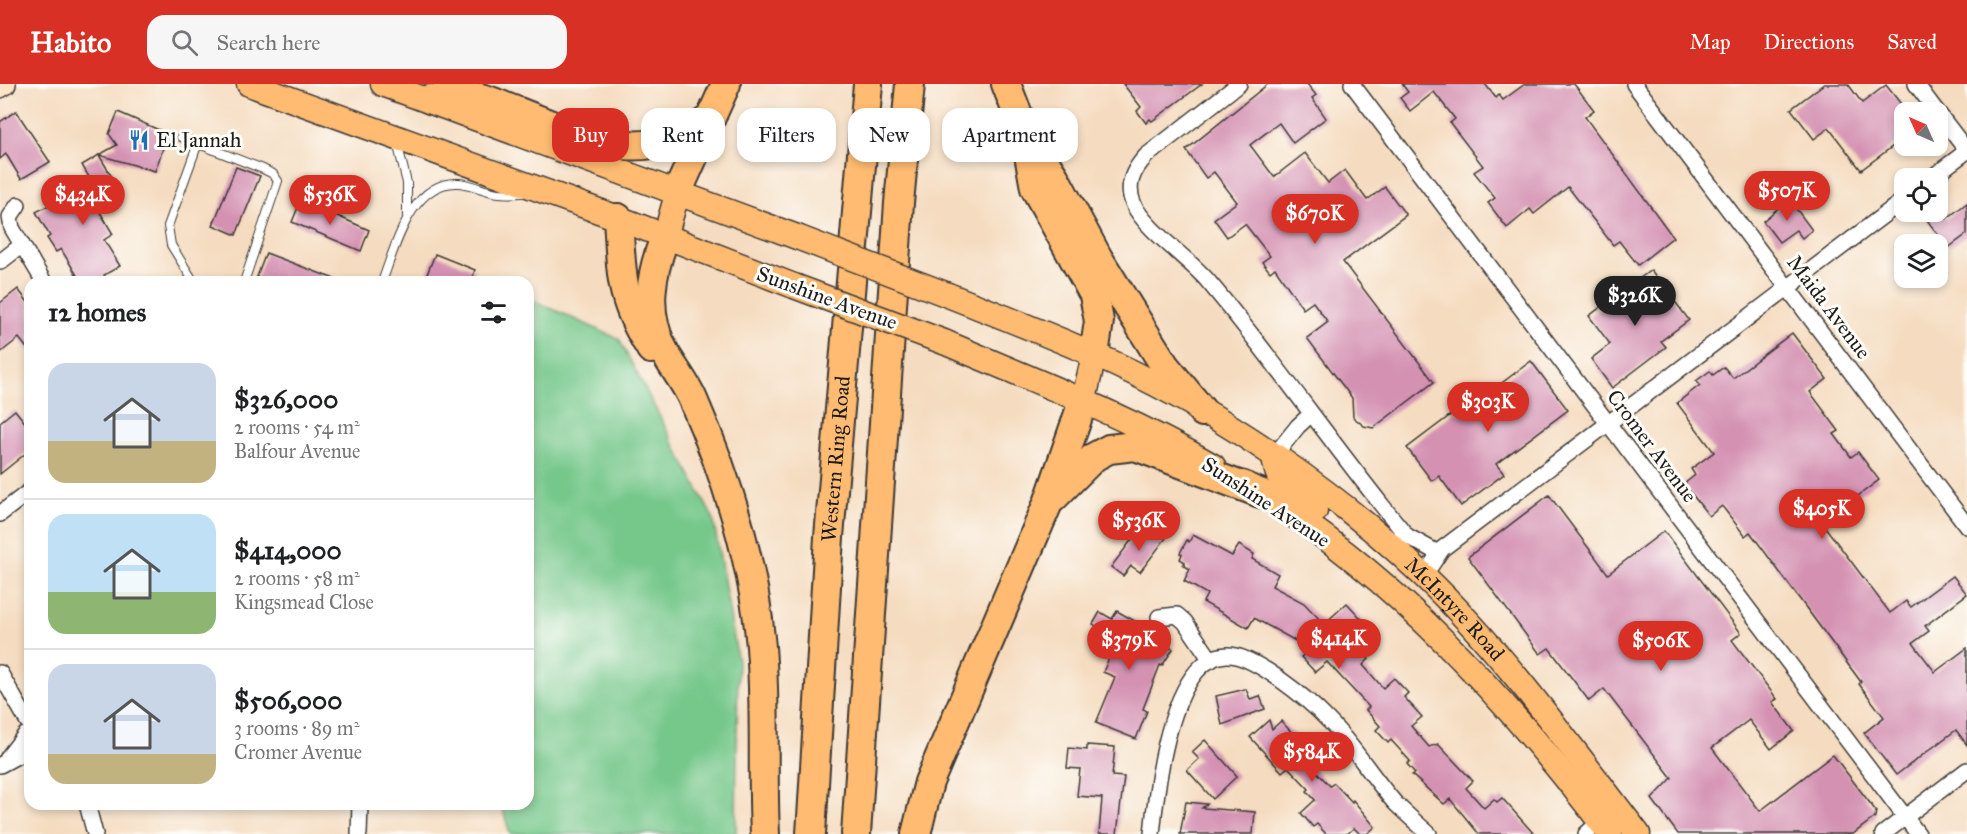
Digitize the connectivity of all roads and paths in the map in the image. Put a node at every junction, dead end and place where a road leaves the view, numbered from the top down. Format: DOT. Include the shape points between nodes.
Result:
graph roads {
  1 [pos="4,84"];
  2 [pos="249,84"];
  3 [pos="383,84"];
  4 [pos="726,84"];
  5 [pos="868,84"];
  6 [pos="910,84"];
  7 [pos="1006,84"];
  8 [pos="1239,84"];
  9 [pos="1352,84"];
  10 [pos="1634,84"];
  11 [pos="1916,84"];
  12 [pos="0,87"];
  13 [pos="430,99"];
  14 [pos="1930,102"];
  15 [pos="714,108"];
  16 [pos="1015,108"];
  17 [pos="1948,126"];
  18 [pos="181,137"];
  19 [pos="396,139"];
  20 [pos="198,143"];
  21 [pos="641,144"];
  22 [pos="1967,151"];
  23 [pos="690,162"];
  24 [pos="1030,162"];
  25 [pos="1045,162"];
  26 [pos="1944,168"];
  27 [pos="545,192"];
  28 [pos="678,192"];
  29 [pos="18,205"];
  30 [pos="1894,207"];
  31 [pos="407,218"];
  32 [pos="618,218"];
  33 [pos="664,237"];
  34 [pos="22,245"];
  35 [pos="0,262"];
  36 [pos="40,276"];
  37 [pos="190,276"];
  38 [pos="246,276"];
  39 [pos="384,276"];
  40 [pos="1789,288"];
  41 [pos="1094,355"];
  42 [pos="1084,399"];
  43 [pos="1203,412"];
  44 [pos="1310,415"];
  45 [pos="1609,424"];
  46 [pos="1274,456"];
  47 [pos="716,463"];
  48 [pos="1260,493"];
  49 [pos="24,496"];
  50 [pos="1048,503"];
  51 [pos="0,514"];
  52 [pos="1967,526"];
  53 [pos="1438,553"];
  54 [pos="1373,576"];
  55 [pos="1424,576"];
  56 [pos="1400,599"];
  57 [pos="1159,617"];
  58 [pos="1211,660"];
  59 [pos="5,680"];
  60 [pos="24,698"];
  61 [pos="24,725"];
  62 [pos="24,738"];
  63 [pos="2,763"];
  64 [pos="1967,770"];
  65 [pos="89,810"];
  66 [pos="360,810"];
  67 [pos="1905,817"];
  68 [pos="1604,824"];
  69 [pos="95,834"];
  70 [pos="359,834"];
  71 [pos="765,834"];
  72 [pos="811,834"];
  73 [pos="855,834"];
  74 [pos="916,834"];
  75 [pos="1152,834"];
  76 [pos="1429,834"];
  77 [pos="1638,834"];
  78 [pos="1883,834"];
  79 [pos="1918,834"];
  1 -- 12 [label="main road"];
  2 -- 19 [label="main road, Sunshine Avenue"];
  3 -- 13 [label="main road, Sunshine Avenue"];
  4 -- 15 [label="highway"];
  5 -- 72 [label="highway, Western Ring Road" via="829,537"];
  6 -- 73 [label="highway, Western Ring Road"];
  7 -- 16 [label="highway"];
  8 -- 44 [label="street, McIntyre Road" via="1146,156 1129,186 1141,217 1205,278"];
  9 -- 45 [label="street, Cromer Avenue"];
  10 -- 40 [label="street, Maida Avenue"];
  11 -- 14 [label="street"];
  13 -- 21 [label="highway" via="477,97 595,140"];
  13 -- 28 [label="main road, Sunshine Avenue"];
  17 -- 22 [label="street"];
  18 -- 20 [label="lane"];
  19 -- 27 [label="main road, Sunshine Avenue"];
  19 -- 31 [label="lane" via="406,174"];
  20 -- 37 [label="lane" via="168,226 171,245"];
  20 -- 38 [label="lane" via="263,169 278,181"];
  22 -- 26 [label="street"];
  23 -- 28 [label="highway"];
  24 -- 41 [label="highway" via="1035,188 1094,295 1099,321"];
  25 -- 43 [label="highway" via="1159,357"];
  27 -- 31 [label="lane" via="499,194 458,183 431,190"];
  27 -- 32 [label="main road, Sunshine Avenue"];
  28 -- 33 [label="main road"];
  28 -- 41 [label="main road, Sunshine Avenue, bridge" via="948,294"];
  29 -- 34 [label="street" via="10,218"];
  30 -- 40 [label="street"];
  31 -- 39 [label="lane"];
  32 -- 33 [label="main road, Sunshine Avenue"];
  32 -- 47 [label="highway" via="621,276 627,304"];
  33 -- 42 [label="main road, Sunshine Avenue, bridge"];
  33 -- 47 [label="highway" via="650,289 654,326 661,346 693,400"];
  34 -- 35 [label="street"];
  34 -- 36 [label="street"];
  40 -- 45 [label="street"];
  40 -- 52 [label="street, Maida Avenue"];
  41 -- 42 [label="main road"];
  41 -- 43 [label="main road, Sunshine Avenue"];
  42 -- 48 [label="main road, Sunshine Avenue" via="1170,441"];
  42 -- 50 [label="highway"];
  43 -- 46 [label="main road, Sunshine Avenue"];
  44 -- 46 [label="street"];
  44 -- 53 [label="street, McIntyre Road" via="1407,536"];
  45 -- 53 [label="street"];
  45 -- 67 [label="street, Cromer Avenue"];
  46 -- 54 [label="main road" via="1278,480 1332,524"];
  46 -- 55 [label="main road, McIntyre Road" via="1368,525"];
  47 -- 71 [label="highway" via="740,536 758,618"];
  48 -- 50 [label="highway" via="1145,448 1122,447 1094,457"];
  48 -- 54 [label="main road, Sunshine Avenue"];
  49 -- 51 [label="street"];
  50 -- 74 [label="highway" via="929,782"];
  53 -- 55 [label="street"];
  54 -- 56 [label="main road, McIntyre Road"];
  55 -- 56 [label="main road"];
  55 -- 68 [label="main road, McIntyre Road" via="1528,690"];
  56 -- 68 [label="main road, McIntyre Road" via="1504,706"];
  57 -- 58 [label="street" via="1177,615"];
  58 -- 75 [label="street" via="1194,675 1167,742 1157,777"];
  58 -- 76 [label="street" via="1225,655 1252,661 1311,704 1396,804"];
  59 -- 60 [label="street"];
  59 -- 61 [label="street"];
  62 -- 63 [label="street"];
  64 -- 67 [label="street"];
  65 -- 69 [label="street"];
  66 -- 70 [label="street"];
  67 -- 78 [label="street"];
  67 -- 79 [label="street, Cromer Avenue"];
  68 -- 77 [label="main road, McIntyre Road"];
}
